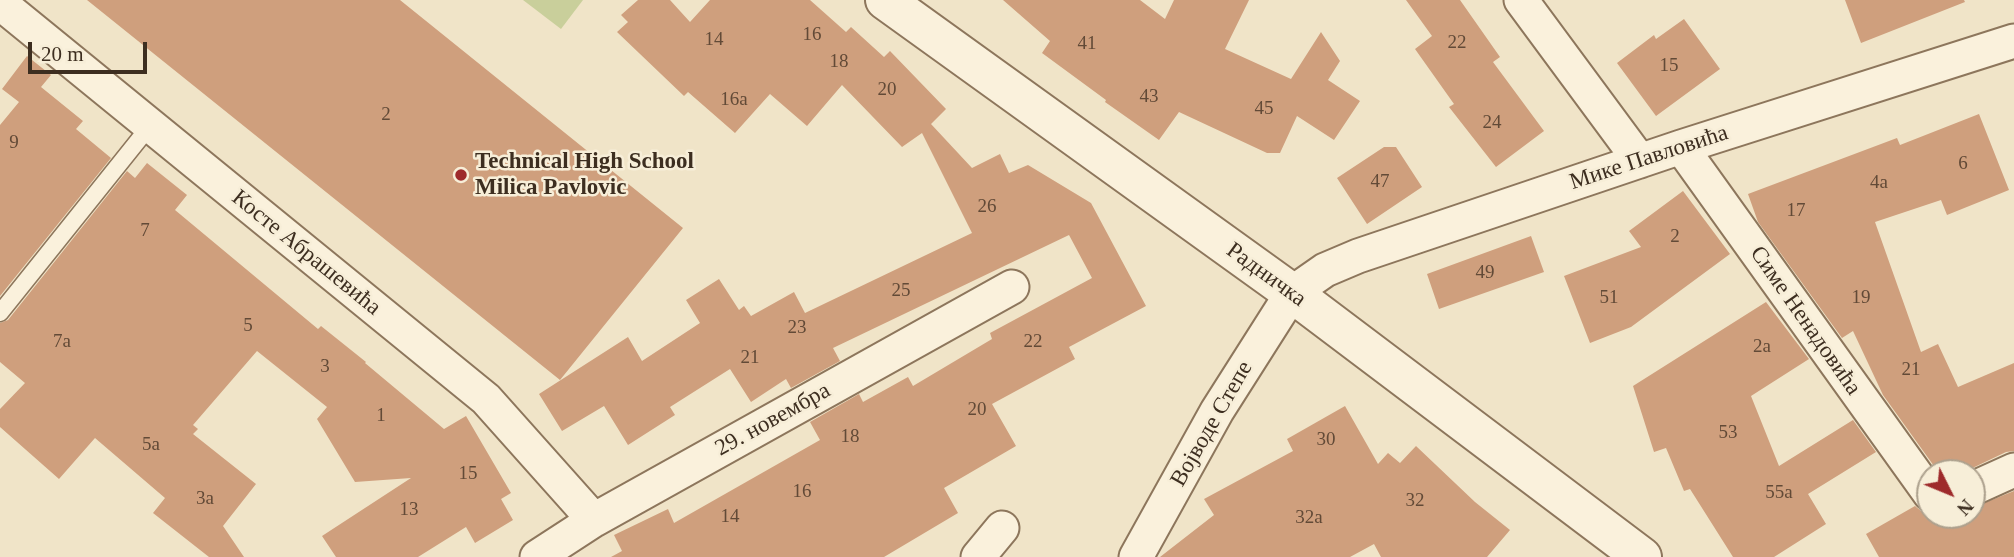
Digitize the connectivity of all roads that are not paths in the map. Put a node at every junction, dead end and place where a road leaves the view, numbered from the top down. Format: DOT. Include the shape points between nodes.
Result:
graph roads {
  1 [pos="885,0"];
  2 [pos="1521,0"];
  3 [pos="0,3"];
  4 [pos="2014,41"];
  5 [pos="149,127"];
  6 [pos="1681,147"];
  7 [pos="1640,162"];
  8 [pos="1012,287"];
  9 [pos="1292,293"];
  10 [pos="0,313"];
  11 [pos="2014,470"];
  12 [pos="1916,474"];
  13 [pos="1986,483"];
  14 [pos="594,520"];
  15 [pos="1002,528"];
  16 [pos="537,557"];
  17 [pos="978,557"];
  18 [pos="1136,557"];
  19 [pos="1642,557"];
  1 -- 9 [label="street, Радничка"];
  2 -- 7 [label="street"];
  3 -- 5 [label="street, Косте Абрашевића"];
  4 -- 6 [label="street, Мике Павловића"];
  5 -- 10 [label="lane"];
  5 -- 14 [label="street, Косте Абрашевића" via="486,399"];
  6 -- 7 [label="street, Мике Павловића"];
  6 -- 12 [label="street, Симе Ненадовића"];
  7 -- 9 [label="street, Мике Павловића" via="1358,256 1325,270"];
  8 -- 14 [label="street, 29. новембра"];
  9 -- 18 [label="street, Војводе Степе" via="1217,411"];
  9 -- 19 [label="street, Радничка"];
  11 -- 13 [label="street"];
  14 -- 16 [label="street, 29. новембра"];
  15 -- 17 [label="street"];
}
